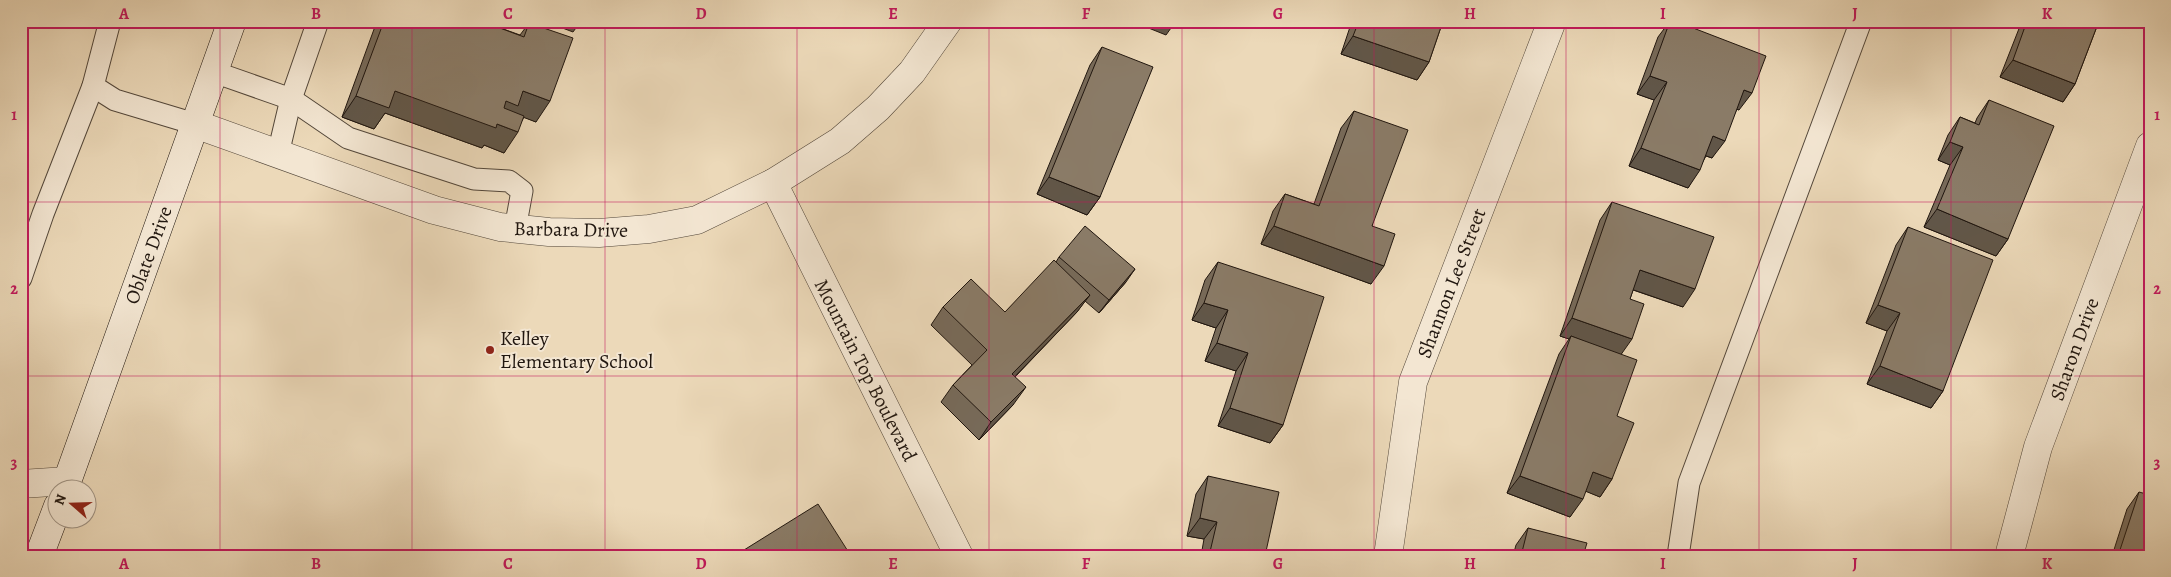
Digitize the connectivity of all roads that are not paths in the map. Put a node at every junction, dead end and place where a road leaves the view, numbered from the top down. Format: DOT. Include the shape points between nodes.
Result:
graph roads {
  1 [pos="110,21"];
  2 [pos="232,21"];
  3 [pos="318,21"];
  4 [pos="948,21"];
  5 [pos="1552,21"];
  6 [pos="1861,21"];
  7 [pos="214,72"];
  8 [pos="93,86"];
  9 [pos="291,99"];
  10 [pos="195,124"];
  11 [pos="2150,146"];
  12 [pos="278,154"];
  13 [pos="773,184"];
  14 [pos="515,229"];
  15 [pos="21,278"];
  16 [pos="67,480"];
  17 [pos="21,484"];
  18 [pos="48,485"];
  19 [pos="49,530"];
  20 [pos="39,556"];
  21 [pos="959,556"];
  22 [pos="1388,556"];
  23 [pos="1678,556"];
  24 [pos="2009,556"];
  1 -- 8 [label="lane"];
  2 -- 7 [label="street, Oblate Drive"];
  3 -- 9 [label="lane"];
  4 -- 13 [label="street, Barbara Drive" via="912,72 878,108 840,141"];
  5 -- 22 [label="street, Shannon Lee Street" via="1413,382"];
  6 -- 23 [label="lane" via="1689,483"];
  7 -- 9 [label="lane"];
  7 -- 10 [label="street, Oblate Drive"];
  8 -- 10 [label="lane" via="115,100"];
  8 -- 15 [label="lane"];
  9 -- 12 [label="lane"];
  9 -- 14 [label="lane" via="348,138 474,179 508,181 522,191"];
  10 -- 12 [label="street, Barbara Drive"];
  10 -- 16 [label="street, Oblate Drive"];
  11 -- 24 [label="street, Sharon Drive" via="2038,447"];
  12 -- 14 [label="street, Barbara Drive" via="434,210"];
  13 -- 14 [label="street, Barbara Drive" via="697,220 649,229 599,233"];
  13 -- 21 [label="street, Mountain Top Boulevard"];
  17 -- 18 [label="street"];
  19 -- 20 [label="street"];
}
